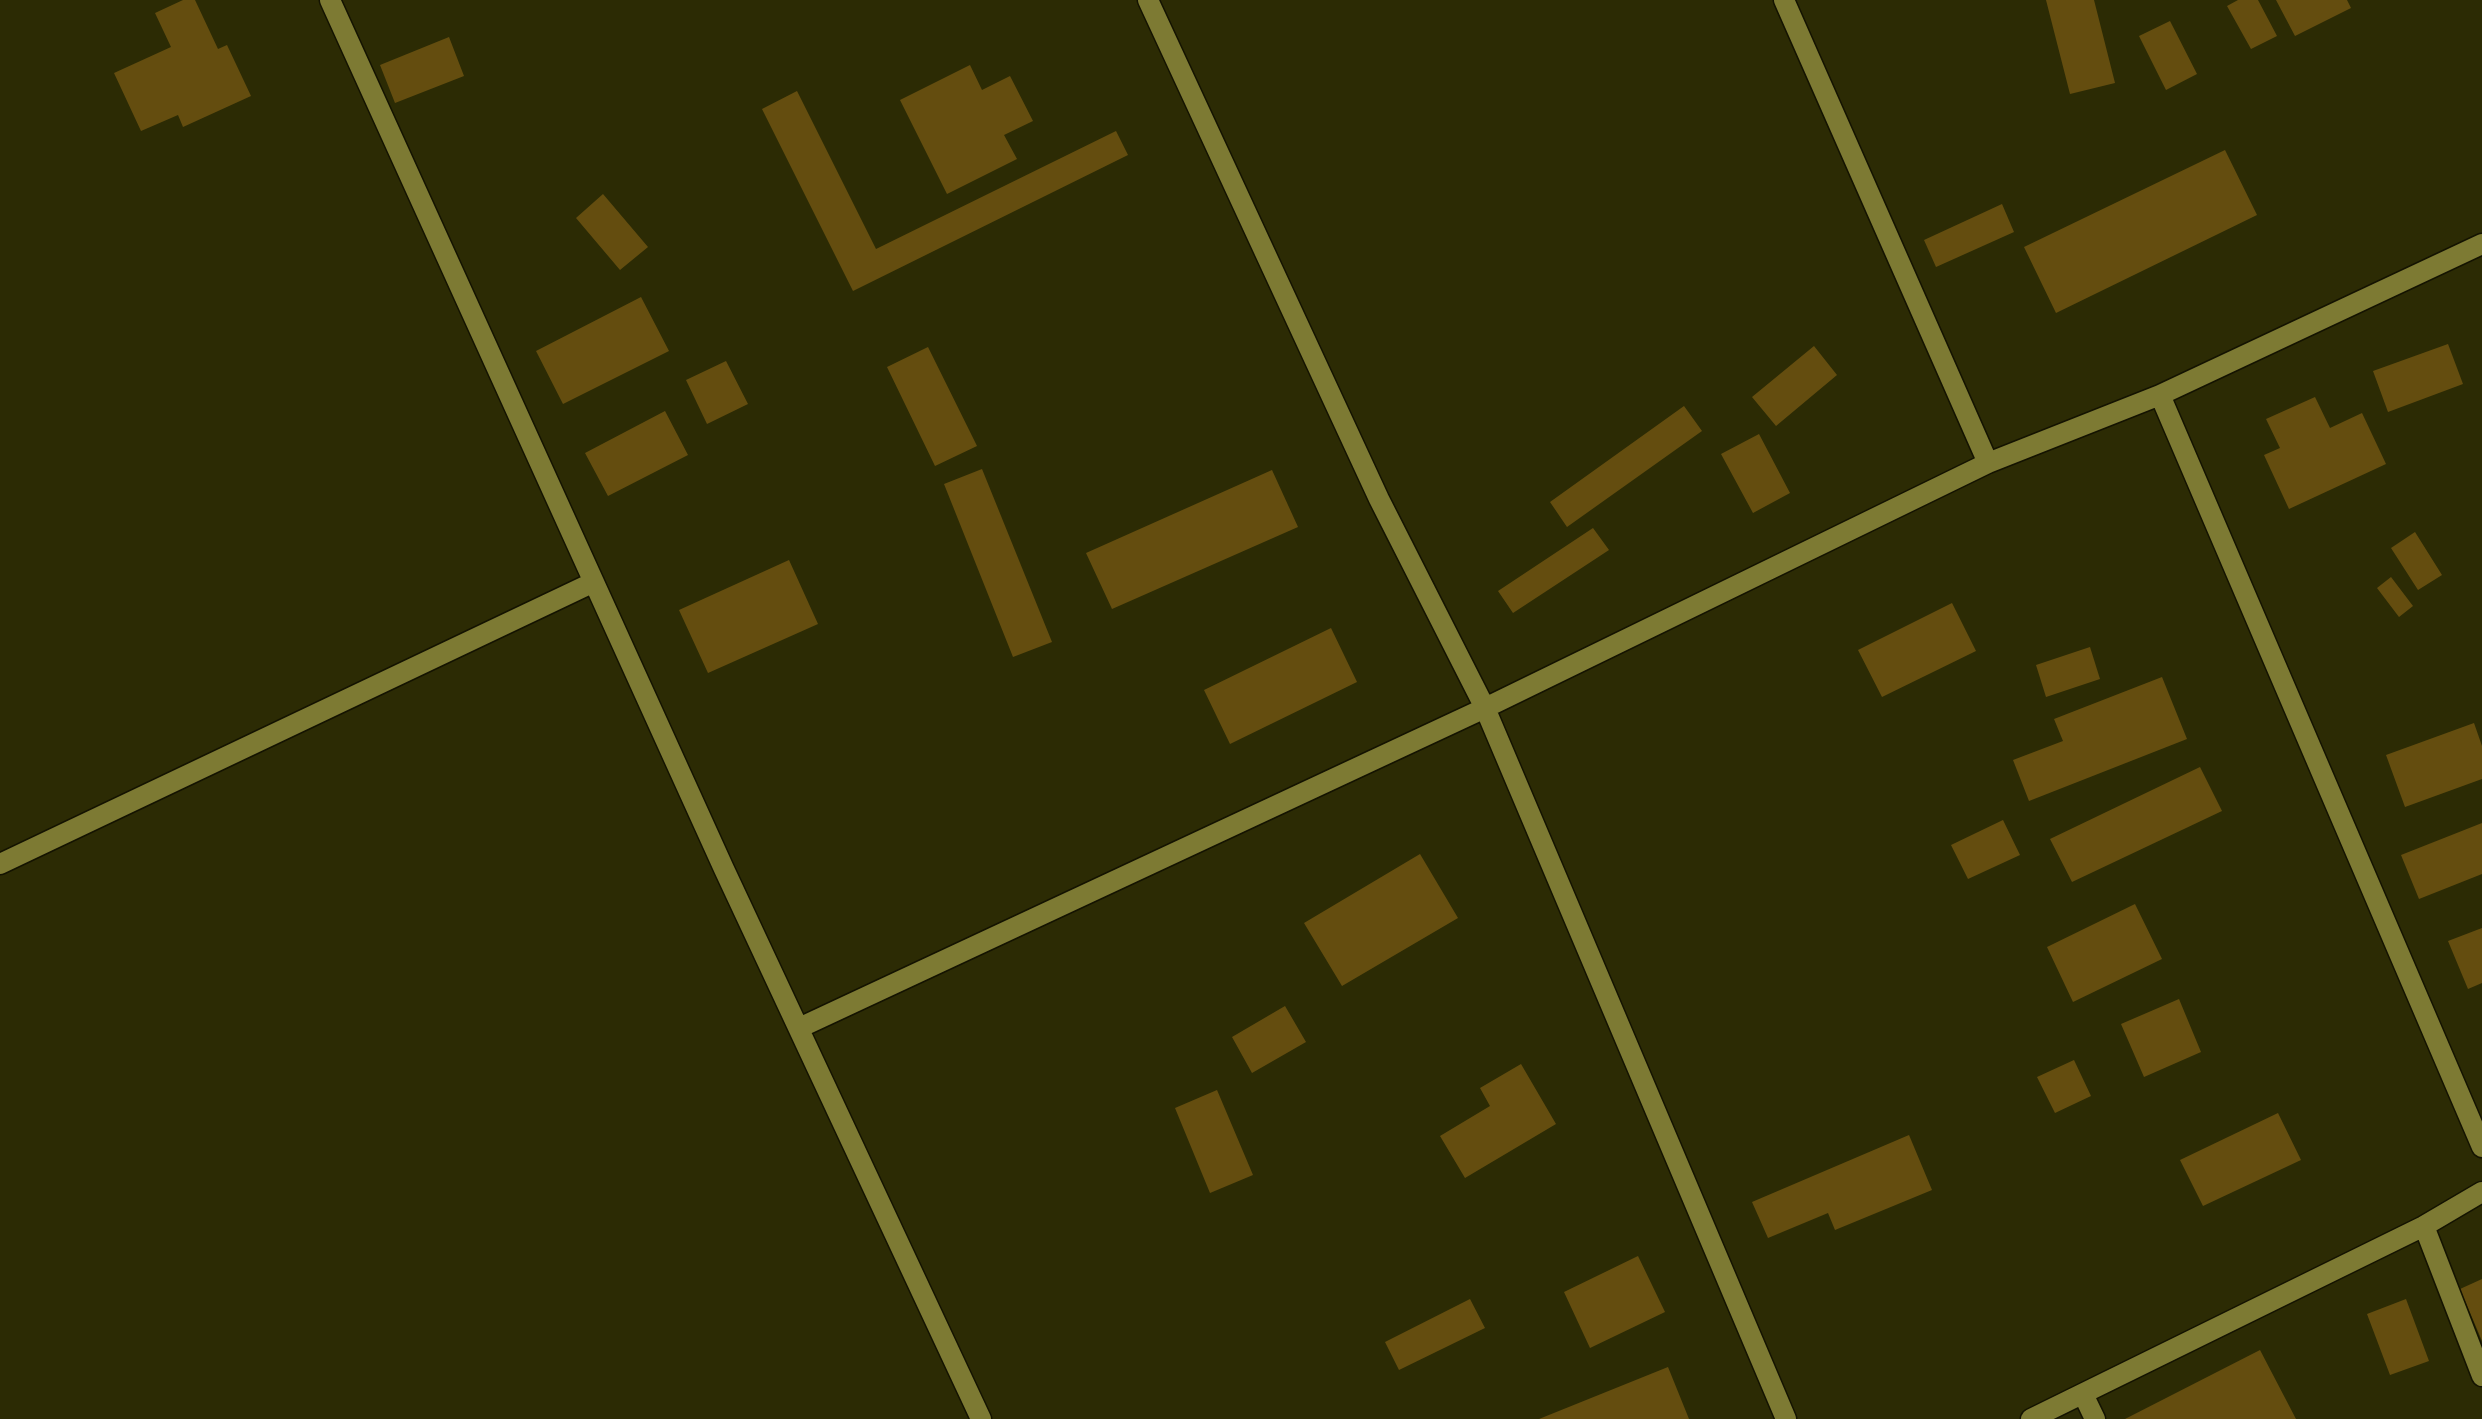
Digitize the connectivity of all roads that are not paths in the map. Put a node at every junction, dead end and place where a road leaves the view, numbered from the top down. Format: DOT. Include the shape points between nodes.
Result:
graph roads {
  1 [pos="330,0"];
  2 [pos="1148,0"];
  3 [pos="1784,0"];
  4 [pos="2482,244"];
  5 [pos="2160,395"];
  6 [pos="1988,463"];
  7 [pos="594,582"];
  8 [pos="1485,708"];
  9 [pos="0,864"];
  10 [pos="799,1028"];
  11 [pos="2482,1147"];
  12 [pos="2482,1192"];
  13 [pos="2424,1226"];
  14 [pos="2482,1376"];
  15 [pos="2083,1394"];
  16 [pos="981,1419"];
  17 [pos="1786,1419"];
  18 [pos="2031,1419"];
  19 [pos="2095,1419"];
  1 -- 7 [label="street"];
  2 -- 8 [label="street" via="1379,499"];
  3 -- 6 [label="street"];
  4 -- 5 [label="street"];
  5 -- 6 [label="street"];
  5 -- 11 [label="street"];
  6 -- 8 [label="street"];
  7 -- 9 [label="street"];
  7 -- 10 [label="street"];
  8 -- 10 [label="street"];
  8 -- 17 [label="street"];
  10 -- 16 [label="street"];
  12 -- 13 [label="street"];
  13 -- 14 [label="street"];
  13 -- 15 [label="street"];
  15 -- 18 [label="street"];
  15 -- 19 [label="street"];
}
